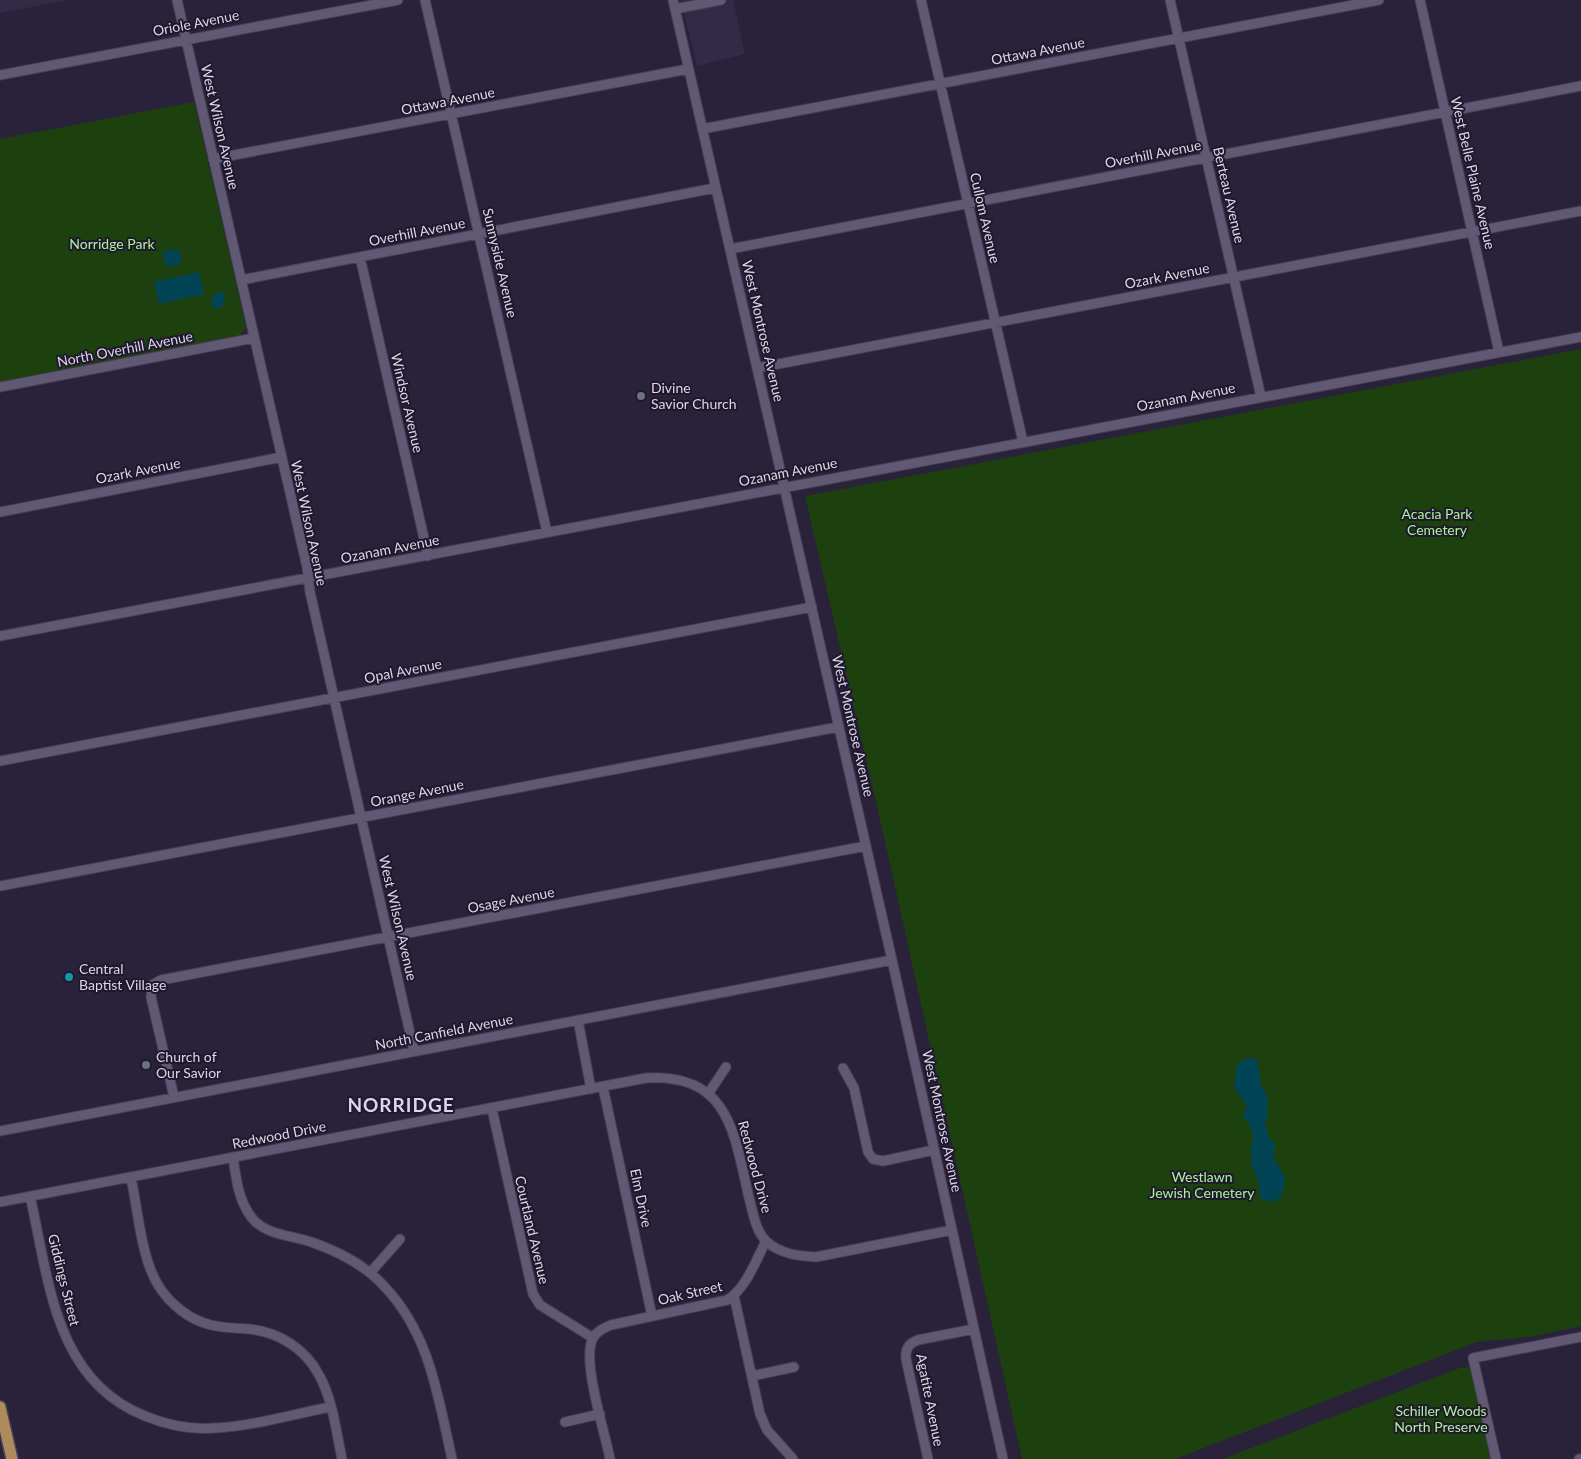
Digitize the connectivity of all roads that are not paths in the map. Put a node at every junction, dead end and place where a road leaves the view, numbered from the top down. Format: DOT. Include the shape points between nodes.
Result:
graph roads {
  1 [pos="177,0"];
  2 [pos="398,0"];
  3 [pos="425,0"];
  4 [pos="721,0"];
  5 [pos="921,0"];
  6 [pos="1170,0"];
  7 [pos="1379,0"];
  8 [pos="1420,0"];
  9 [pos="674,4"];
  10 [pos="1179,38"];
  11 [pos="186,39"];
  12 [pos="688,69"];
  13 [pos="0,75"];
  14 [pos="941,84"];
  15 [pos="1581,86"];
  16 [pos="1445,112"];
  17 [pos="451,114"];
  18 [pos="702,129"];
  19 [pos="1206,157"];
  20 [pos="213,160"];
  21 [pos="715,188"];
  22 [pos="968,203"];
  23 [pos="1581,211"];
  24 [pos="1472,232"];
  25 [pos="479,234"];
  26 [pos="730,248"];
  27 [pos="360,257"];
  28 [pos="1234,277"];
  29 [pos="241,280"];
  30 [pos="995,322"];
  31 [pos="1581,337"];
  32 [pos="254,338"];
  33 [pos="1499,352"];
  34 [pos="757,368"];
  35 [pos="0,387"];
  36 [pos="1261,397"];
  37 [pos="1023,442"];
  38 [pos="282,457"];
  39 [pos="785,487"];
  40 [pos="0,512"];
  41 [pos="547,532"];
  42 [pos="428,556"];
  43 [pos="308,578"];
  44 [pos="812,607"];
  45 [pos="0,636"];
  46 [pos="334,698"];
  47 [pos="838,727"];
  48 [pos="0,761"];
  49 [pos="362,817"];
  50 [pos="866,846"];
  51 [pos="0,886"];
  52 [pos="388,937"];
  53 [pos="892,960"];
  54 [pos="578,1020"];
  55 [pos="414,1051"];
  56 [pos="726,1067"];
  57 [pos="843,1068"];
  58 [pos="603,1087"];
  59 [pos="591,1089"];
  60 [pos="708,1094"];
  61 [pos="174,1097"];
  62 [pos="492,1109"];
  63 [pos="0,1130"];
  64 [pos="934,1150"];
  65 [pos="233,1157"];
  66 [pos="131,1178"];
  67 [pos="30,1196"];
  68 [pos="0,1202"];
  69 [pos="952,1230"];
  70 [pos="400,1239"];
  71 [pos="766,1241"];
  72 [pos="370,1273"];
  73 [pos="734,1296"];
  74 [pos="652,1316"];
  75 [pos="974,1329"];
  76 [pos="1581,1336"];
  77 [pos="593,1338"];
  78 [pos="794,1367"];
  79 [pos="752,1376"];
  80 [pos="0,1406"];
  81 [pos="331,1407"];
  82 [pos="600,1414"];
  83 [pos="565,1422"];
  84 [pos="12,1459"];
  85 [pos="342,1459"];
  86 [pos="452,1459"];
  87 [pos="610,1459"];
  88 [pos="793,1459"];
  89 [pos="928,1459"];
  90 [pos="1002,1459"];
  91 [pos="1496,1459"];
  1 -- 11 [label="street, West Wilson Avenue"];
  2 -- 11 [label="street, Oriole Avenue"];
  3 -- 17 [label="street, Sunnyside Avenue"];
  4 -- 9 [label="street"];
  5 -- 14 [label="street, Cullom Avenue"];
  6 -- 10 [label="street, Berteau Avenue"];
  7 -- 10 [label="street, Ottawa Avenue"];
  8 -- 16 [label="street, West Belle Plaine Avenue"];
  9 -- 12 [label="street, West Montrose Avenue"];
  10 -- 14 [label="street, Ottawa Avenue"];
  10 -- 19 [label="street, Berteau Avenue"];
  11 -- 13 [label="street, Oriole Avenue"];
  11 -- 20 [label="street, West Wilson Avenue"];
  12 -- 17 [label="street, Ottawa Avenue"];
  12 -- 18 [label="street, West Montrose Avenue"];
  14 -- 18 [label="street, Ottawa Avenue"];
  14 -- 22 [label="street, Cullom Avenue"];
  15 -- 16 [label="street, Overhill Avenue"];
  16 -- 19 [label="street, Overhill Avenue"];
  16 -- 24 [label="street, West Belle Plaine Avenue"];
  17 -- 20 [label="street, Ottawa Avenue"];
  17 -- 25 [label="street, Sunnyside Avenue"];
  18 -- 21 [label="street, West Montrose Avenue"];
  19 -- 22 [label="street, Overhill Avenue"];
  19 -- 28 [label="street, Berteau Avenue"];
  20 -- 29 [label="street, West Wilson Avenue"];
  21 -- 25 [label="street, Overhill Avenue"];
  21 -- 26 [label="street, West Montrose Avenue"];
  22 -- 26 [label="street, Overhill Avenue"];
  22 -- 30 [label="street, Cullom Avenue"];
  23 -- 24 [label="street, Ozark Avenue"];
  24 -- 28 [label="street, Ozark Avenue"];
  24 -- 33 [label="street, West Belle Plaine Avenue"];
  25 -- 27 [label="street, Overhill Avenue"];
  25 -- 41 [label="street, Sunnyside Avenue"];
  26 -- 34 [label="street, West Montrose Avenue"];
  27 -- 29 [label="street, Overhill Avenue"];
  27 -- 42 [label="street, Windsor Avenue"];
  28 -- 30 [label="street, Ozark Avenue"];
  28 -- 36 [label="street, Berteau Avenue"];
  29 -- 32 [label="street, West Wilson Avenue"];
  30 -- 34 [label="street, Ozark Avenue"];
  30 -- 37 [label="street, Cullom Avenue"];
  31 -- 33 [label="street, Ozanam Avenue"];
  32 -- 35 [label="street, North Overhill Avenue"];
  32 -- 38 [label="street, West Wilson Avenue"];
  33 -- 36 [label="street, Ozanam Avenue"];
  34 -- 39 [label="street, West Montrose Avenue"];
  36 -- 37 [label="street, Ozanam Avenue"];
  37 -- 39 [label="street, Ozanam Avenue"];
  38 -- 40 [label="street, Ozark Avenue"];
  38 -- 43 [label="street, West Wilson Avenue"];
  39 -- 41 [label="street, Ozanam Avenue"];
  39 -- 44 [label="street, West Montrose Avenue"];
  41 -- 42 [label="street, Ozanam Avenue"];
  42 -- 43 [label="street, Ozanam Avenue"];
  43 -- 45 [label="street, Ozanam Avenue"];
  43 -- 46 [label="street, West Wilson Avenue"];
  44 -- 46 [label="street, Opal Avenue"];
  44 -- 47 [label="street, West Montrose Avenue"];
  46 -- 48 [label="street, Opal Avenue"];
  46 -- 49 [label="street, West Wilson Avenue"];
  47 -- 49 [label="street, Orange Avenue"];
  47 -- 50 [label="street, West Montrose Avenue"];
  49 -- 51 [label="street, Orange Avenue"];
  49 -- 52 [label="street, West Wilson Avenue"];
  50 -- 52 [label="street, Osage Avenue"];
  50 -- 53 [label="street, West Montrose Avenue"];
  52 -- 55 [label="street, West Wilson Avenue"];
  52 -- 61 [label="street, Osage Avenue" via="161,980 152,985 151,997"];
  53 -- 54 [label="street, North Canfield Avenue"];
  53 -- 64 [label="street, West Montrose Avenue"];
  54 -- 55 [label="street, North Canfield Avenue"];
  54 -- 59 [label="street"];
  55 -- 61 [label="street, North Canfield Avenue"];
  56 -- 60 [label="street"];
  57 -- 64 [label="street" via="851,1080 868,1152 873,1160"];
  58 -- 59 [label="street, Redwood Drive"];
  58 -- 60 [label="street, Redwood Drive" via="669,1077"];
  58 -- 74 [label="street, Elm Drive"];
  59 -- 62 [label="street, Redwood Drive"];
  60 -- 71 [label="street, Redwood Drive" via="724,1110 730,1122 754,1218"];
  61 -- 63 [label="street, North Canfield Avenue"];
  62 -- 65 [label="street, Redwood Drive"];
  62 -- 77 [label="street, Courtland Avenue" via="533,1294 540,1306"];
  64 -- 69 [label="street, West Montrose Avenue"];
  65 -- 66 [label="street, Redwood Drive"];
  65 -- 72 [label="street" via="241,1198 260,1226 327,1248"];
  66 -- 67 [label="street, Redwood Drive"];
  66 -- 81 [label="street" via="150,1268 169,1300 201,1322 258,1330 291,1343 318,1373"];
  67 -- 68 [label="street, Redwood Drive"];
  67 -- 81 [label="street, Giddings Street" via="64,1335 83,1368 118,1403 164,1422 201,1428 226,1427"];
  69 -- 71 [label="street" via="816,1257 788,1253"];
  69 -- 75 [label="street, West Montrose Avenue"];
  70 -- 72 [label="street"];
  71 -- 73 [label="street, Oak Street"];
  72 -- 86 [label="street" via="394,1297 422,1341"];
  73 -- 74 [label="street, Oak Street" via="715,1304"];
  73 -- 79 [label="street"];
  74 -- 77 [label="street, Oak Street" via="611,1325"];
  75 -- 89 [label="street, Agatite Avenue" via="918,1340 908,1346 906,1359"];
  75 -- 90 [label="street, West Montrose Avenue"];
  76 -- 91 [label="street" via="1473,1358"];
  77 -- 82 [label="street" via="589,1364"];
  78 -- 79 [label="street"];
  79 -- 88 [label="street" via="763,1423"];
  80 -- 84 [label="main road"];
  81 -- 85 [label="street"];
  82 -- 83 [label="street"];
  82 -- 87 [label="street"];
}
